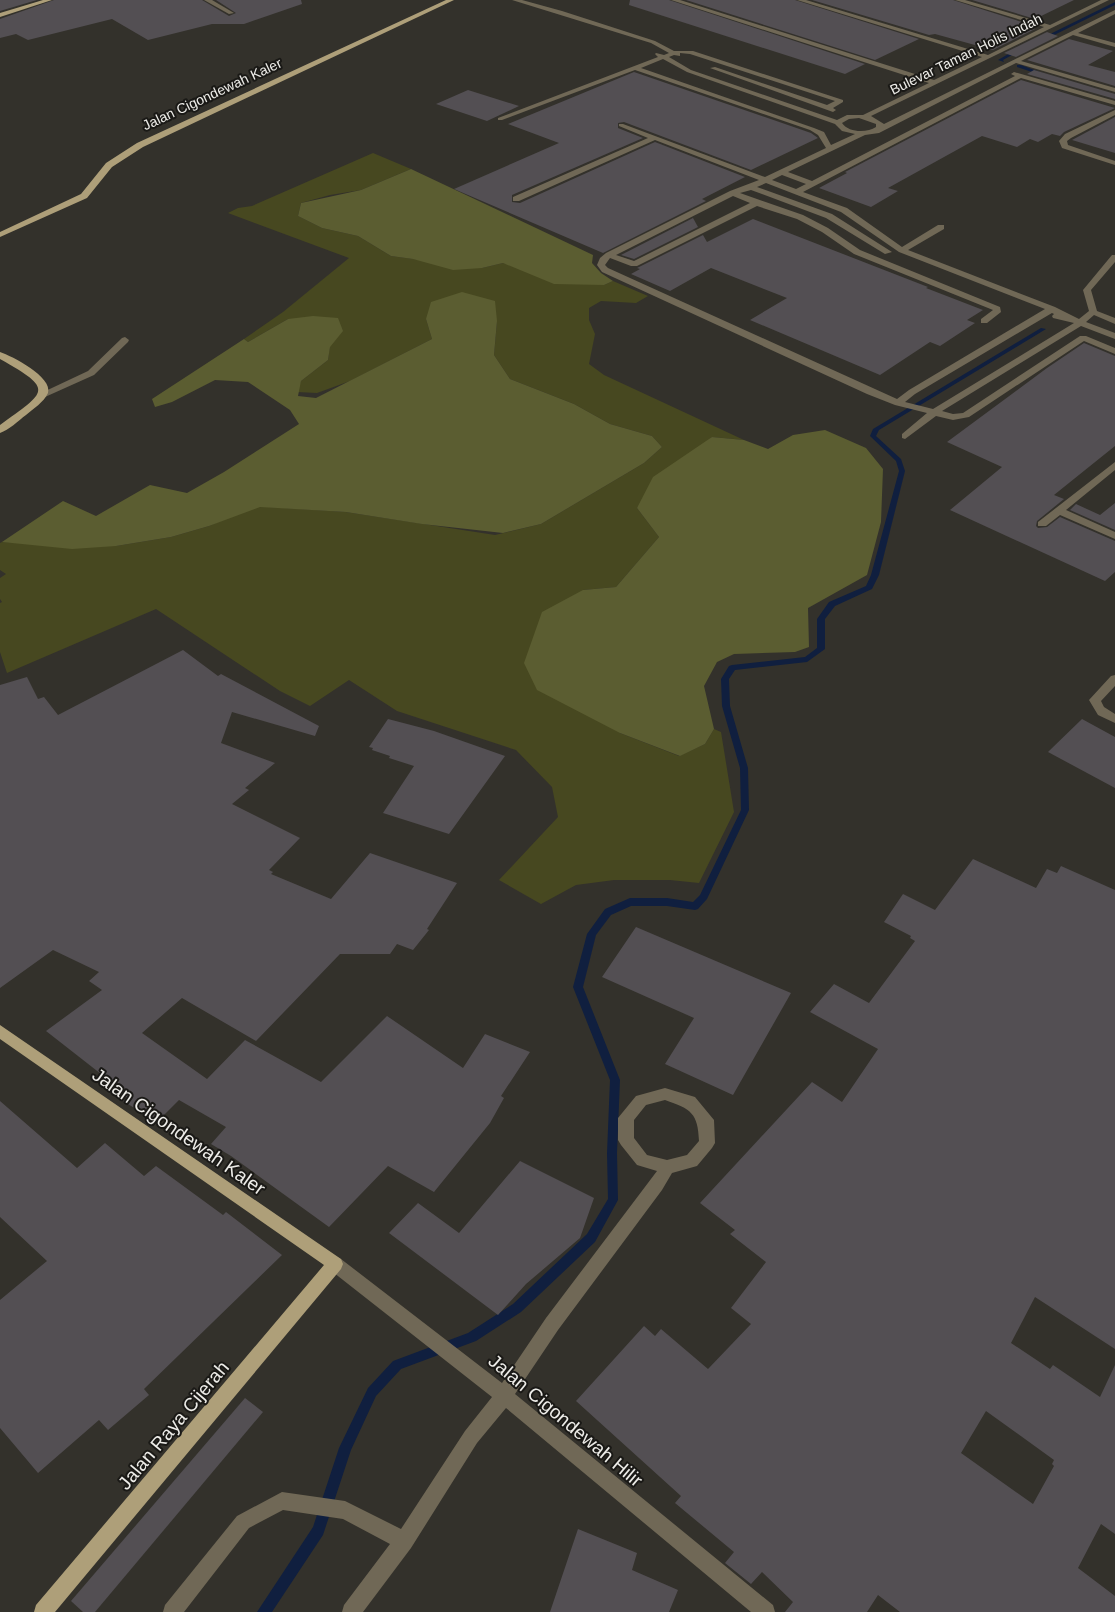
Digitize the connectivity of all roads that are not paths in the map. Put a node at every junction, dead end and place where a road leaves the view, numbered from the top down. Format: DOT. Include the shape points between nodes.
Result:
graph roads {
  1 [pos="49,0"];
  2 [pos="207,0"];
  3 [pos="451,0"];
  4 [pos="515,0"];
  5 [pos="674,0"];
  6 [pos="803,0"];
  7 [pos="958,0"];
  8 [pos="1106,0"];
  9 [pos="1115,12"];
  10 [pos="231,13"];
  11 [pos="0,15"];
  12 [pos="1050,27"];
  13 [pos="1072,33"];
  14 [pos="640,38"];
  15 [pos="1115,45"];
  16 [pos="672,52"];
  17 [pos="661,56"];
  18 [pos="988,57"];
  19 [pos="1015,61"];
  20 [pos="981,64"];
  21 [pos="633,67"];
  22 [pos="996,68"];
  23 [pos="1020,76"];
  24 [pos="936,83"];
  25 [pos="1115,90"];
  26 [pos="1115,103"];
  27 [pos="827,108"];
  28 [pos="1115,112"];
  29 [pos="815,116"];
  30 [pos="853,116"];
  31 [pos="864,117"];
  32 [pos="500,120"];
  33 [pos="838,123"];
  34 [pos="621,124"];
  35 [pos="798,124"];
  36 [pos="878,129"];
  37 [pos="863,133"];
  38 [pos="654,138"];
  39 [pos="899,138"];
  40 [pos="830,149"];
  41 [pos="1115,163"];
  42 [pos="780,172"];
  43 [pos="765,179"];
  44 [pos="812,184"];
  45 [pos="751,187"];
  46 [pos="797,192"];
  47 [pos="734,193"];
  48 [pos="516,199"];
  49 [pos="756,203"];
  50 [pos="941,227"];
  51 [pos="0,236"];
  52 [pos="902,250"];
  53 [pos="609,255"];
  54 [pos="1115,257"];
  55 [pos="1048,311"];
  56 [pos="1094,312"];
  57 [pos="1115,320"];
  58 [pos="984,322"];
  59 [pos="1080,323"];
  60 [pos="1067,331"];
  61 [pos="1115,336"];
  62 [pos="1083,338"];
  63 [pos="125,340"];
  64 [pos="1115,351"];
  65 [pos="0,355"];
  66 [pos="42,395"];
  67 [pos="901,404"];
  68 [pos="934,413"];
  69 [pos="0,430"];
  70 [pos="905,436"];
  71 [pos="1115,465"];
  72 [pos="1060,511"];
  73 [pos="1042,524"];
  74 [pos="1115,536"];
  75 [pos="1115,679"];
  76 [pos="1115,719"];
  77 [pos="0,1031"];
  78 [pos="667,1167"];
  79 [pos="335,1264"];
  80 [pos="504,1396"];
  81 [pos="404,1540"];
  82 [pos="43,1612"];
  83 [pos="172,1612"];
  84 [pos="351,1612"];
  85 [pos="766,1612"];
  1 -- 11 [label="main road"];
  2 -- 10 [label="street"];
  3 -- 51 [label="main road, Jalan Cigondewah Kaler" via="140,145 109,165 84,196"];
  4 -- 14 [label="street"];
  5 -- 24 [label="street"];
  6 -- 18 [label="street"];
  7 -- 12 [label="street"];
  8 -- 12 [label="street, Bulevar Taman Holis Indah"];
  9 -- 13 [label="street, Bulevar Taman Holis Indah"];
  12 -- 18 [label="street, Bulevar Taman Holis Indah"];
  13 -- 15 [label="street"];
  13 -- 19 [label="street, Bulevar Taman Holis Indah"];
  14 -- 16 [label="street"];
  14 -- 17 [label="street"];
  16 -- 17 [label="street"];
  16 -- 27 [label="street"];
  16 -- 27 [label="street" via="691,52 841,101"];
  17 -- 21 [label="street"];
  17 -- 29 [label="street" via="689,71"];
  18 -- 20 [label="street, Bulevar Taman Holis Indah"];
  19 -- 22 [label="street, Bulevar Taman Holis Indah"];
  19 -- 25 [label="street"];
  20 -- 22 [label="street"];
  20 -- 24 [label="street, Bulevar Taman Holis Indah"];
  21 -- 32 [label="street"];
  21 -- 35 [label="street"];
  22 -- 23 [label="street"];
  22 -- 36 [label="street, Bulevar Taman Holis Indah"];
  23 -- 26 [label="street"];
  23 -- 39 [label="street"];
  24 -- 31 [label="street, Bulevar Taman Holis Indah"];
  27 -- 30 [label="street"];
  28 -- 41 [label="street" via="1062,141 1066,146"];
  29 -- 33 [label="street"];
  29 -- 35 [label="street"];
  30 -- 31 [label="street"];
  30 -- 33 [label="street"];
  31 -- 36 [label="street" via="880,124"];
  33 -- 37 [label="street" via="845,130"];
  34 -- 38 [label="street"];
  35 -- 40 [label="street" via="818,131"];
  36 -- 37 [label="street"];
  36 -- 39 [label="street"];
  37 -- 40 [label="street"];
  38 -- 43 [label="street"];
  38 -- 48 [label="street"];
  39 -- 44 [label="street"];
  40 -- 42 [label="street"];
  42 -- 43 [label="street"];
  42 -- 44 [label="street"];
  43 -- 45 [label="street"];
  43 -- 46 [label="street"];
  44 -- 46 [label="street"];
  45 -- 47 [label="street"];
  45 -- 55 [label="street" via="829,216 898,258"];
  46 -- 52 [label="street" via="844,210 883,240"];
  47 -- 49 [label="street"];
  47 -- 53 [label="street"];
  49 -- 53 [label="street" via="634,264"];
  49 -- 58 [label="street" via="800,217 857,252 997,309"];
  50 -- 52 [label="street"];
  52 -- 55 [label="street"];
  53 -- 67 [label="street" via="601,265 605,270"];
  54 -- 56 [label="street" via="1087,290"];
  55 -- 59 [label="street"];
  55 -- 67 [label="street" via="912,392"];
  56 -- 57 [label="street"];
  56 -- 59 [label="street"];
  59 -- 60 [label="street"];
  59 -- 61 [label="street"];
  60 -- 62 [label="street"];
  60 -- 68 [label="street"];
  62 -- 64 [label="street"];
  62 -- 68 [label="street" via="966,415"];
  63 -- 66 [label="street" via="91,373"];
  65 -- 66 [label="main road" via="41,380"];
  66 -- 69 [label="main road"];
  67 -- 68 [label="street"];
  68 -- 70 [label="street"];
  71 -- 72 [label="street"];
  72 -- 73 [label="street"];
  72 -- 74 [label="street"];
  75 -- 76 [label="street" via="1095,700 1100,711"];
  77 -- 79 [label="main road, Jalan Cigondewah Kaler"];
  78 -- 78 [label="street" via="642,1160 626,1140 626,1118 641,1100 665,1094 690,1102 706,1120 707,1143 692,1161"];
  78 -- 80 [label="street" via="657,1185 552,1324"];
  79 -- 80 [label="street, Jalan Cigondewah Hilir"];
  79 -- 82 [label="main road, Jalan Raya Cijerah"];
  80 -- 81 [label="street" via="471,1437"];
  80 -- 85 [label="street, Jalan Cigondewah Hilir"];
  81 -- 83 [label="street" via="345,1510 282,1502 243,1522"];
  81 -- 84 [label="street"];
}
